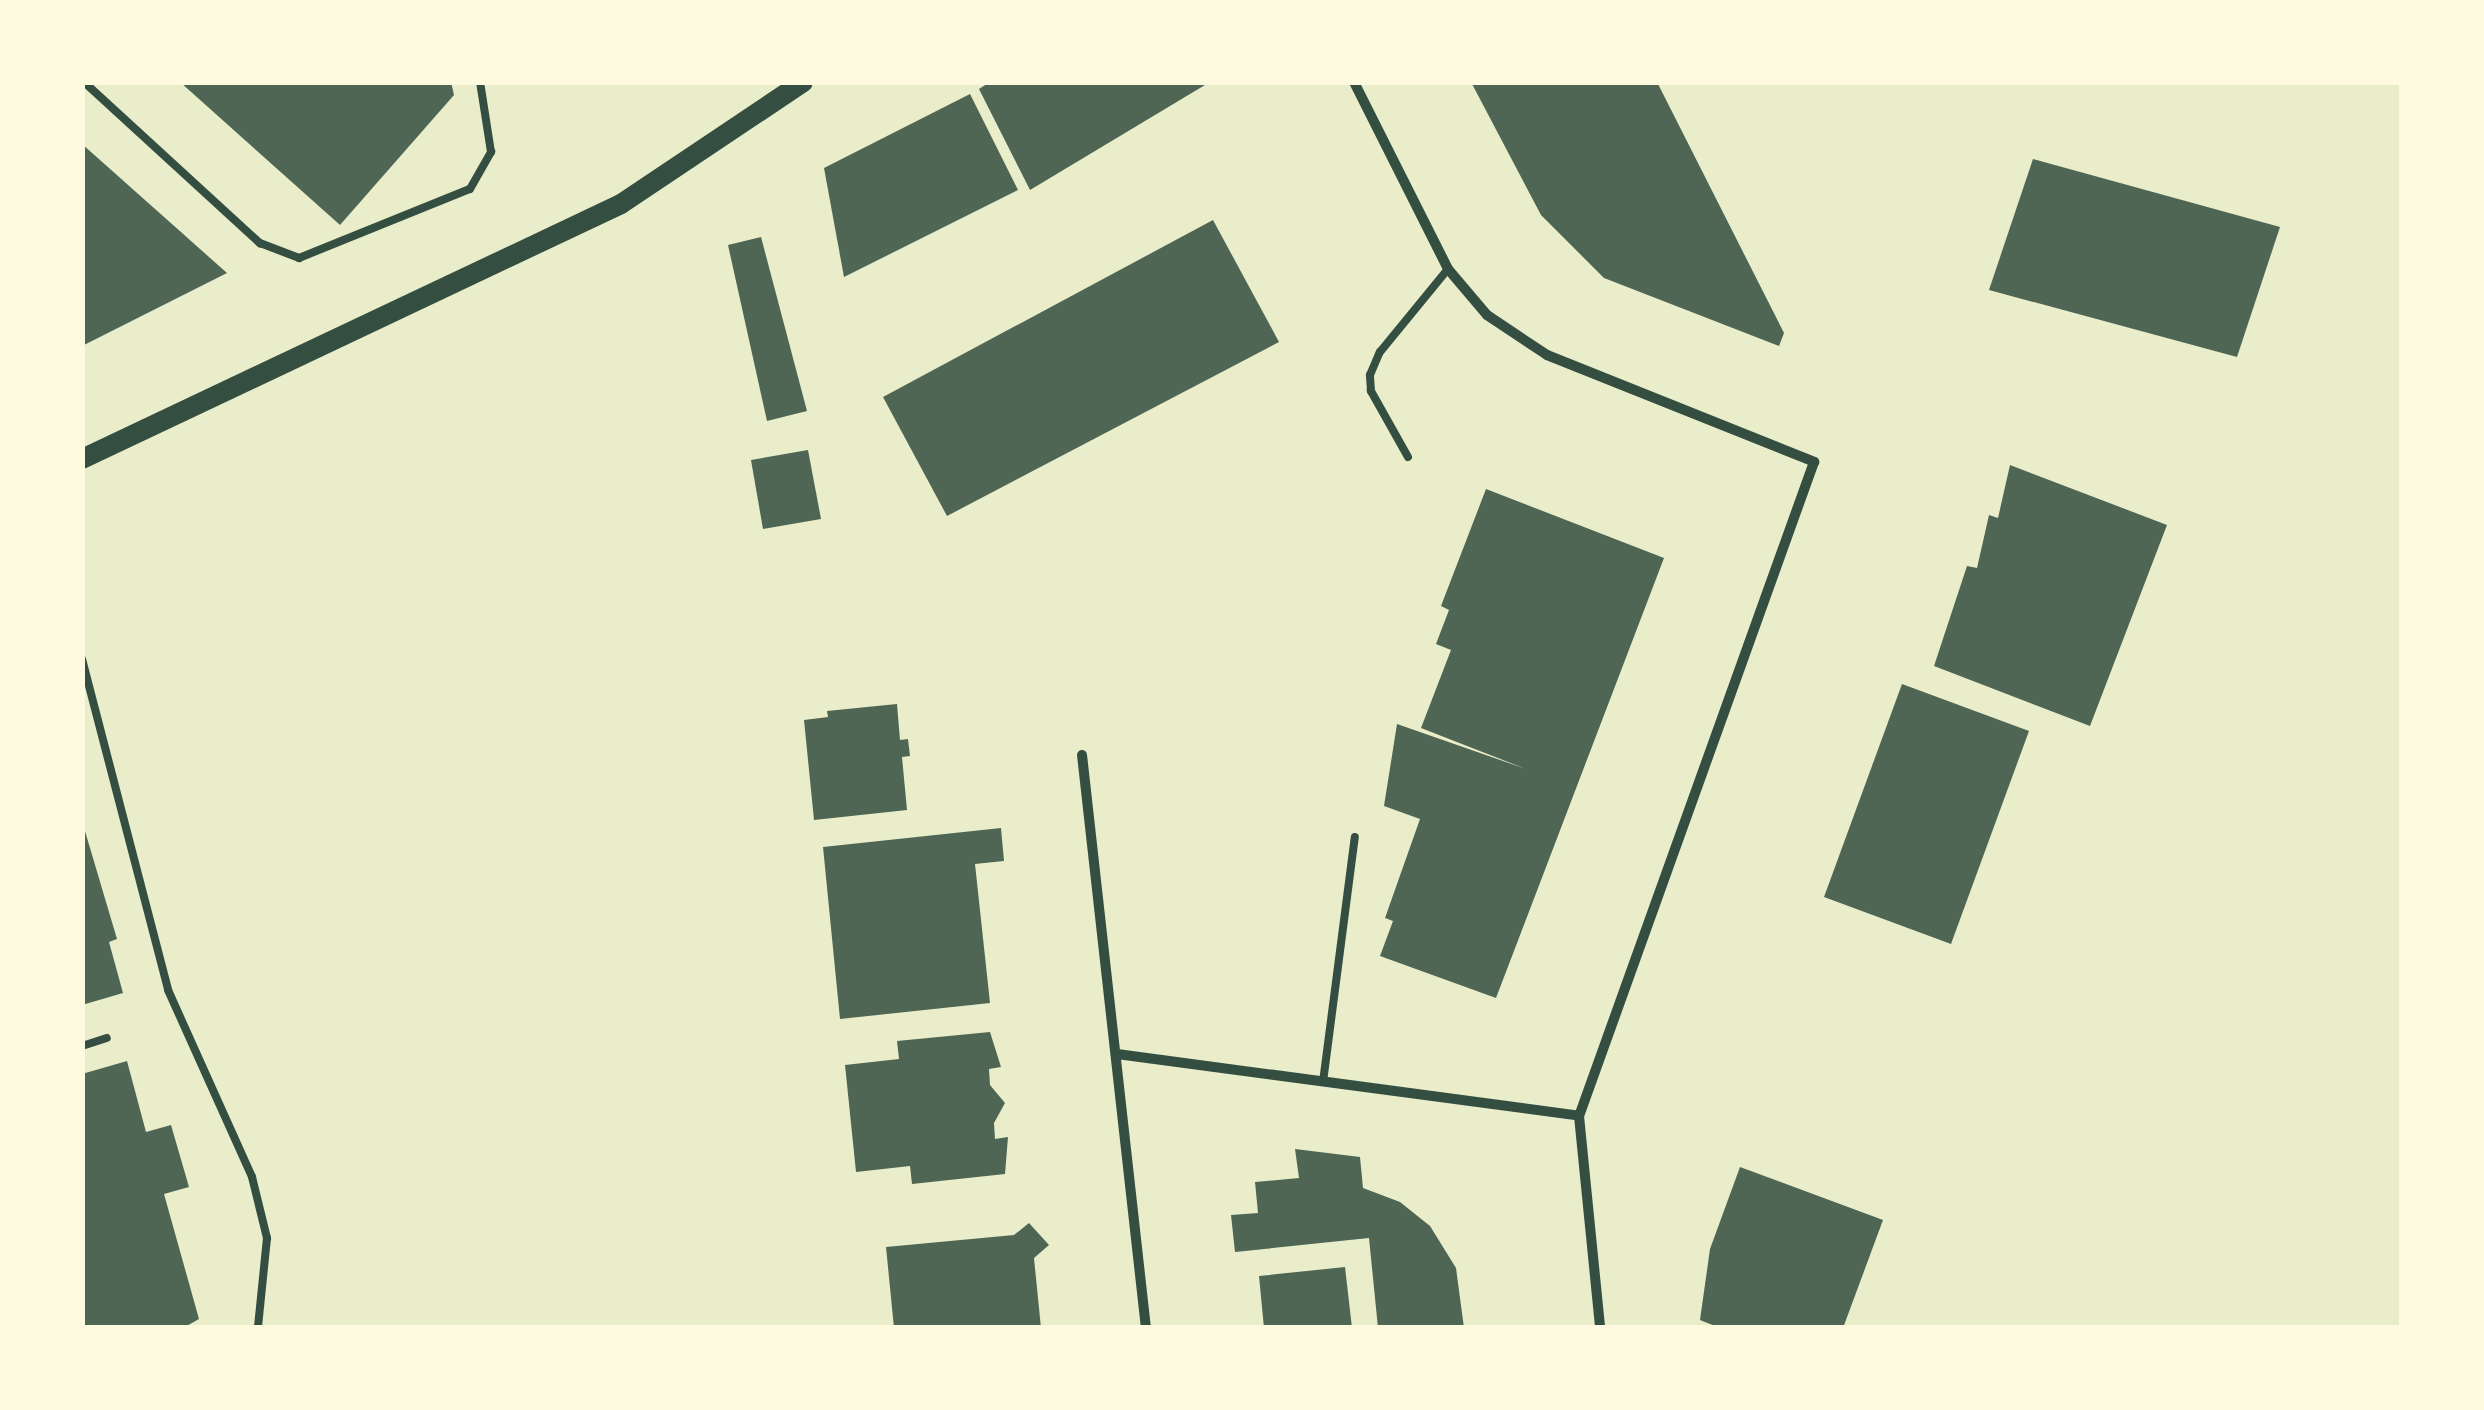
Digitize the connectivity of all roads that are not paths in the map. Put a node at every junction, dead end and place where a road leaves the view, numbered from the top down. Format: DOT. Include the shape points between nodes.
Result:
graph roads {
  1 [pos="84,82"];
  2 [pos="480,82"];
  3 [pos="803,82"];
  4 [pos="1354,82"];
  5 [pos="1448,269"];
  6 [pos="82,458"];
  7 [pos="1408,458"];
  8 [pos="82,659"];
  9 [pos="1082,755"];
  10 [pos="1356,837"];
  11 [pos="107,1038"];
  12 [pos="82,1046"];
  13 [pos="1117,1054"];
  14 [pos="1323,1082"];
  15 [pos="1579,1116"];
  16 [pos="258,1326"];
  17 [pos="1146,1328"];
  18 [pos="1600,1328"];
  1 -- 2 [label="lane" via="260,243 299,258 470,189 491,152"];
  3 -- 6 [label="main road" via="621,204"];
  4 -- 5 [label="street"];
  5 -- 7 [label="lane" via="1380,352 1370,375"];
  5 -- 15 [label="street" via="1487,314 1546,355 1814,462"];
  8 -- 16 [label="lane" via="168,990 252,1178 268,1238"];
  9 -- 13 [label="street"];
  10 -- 14 [label="lane"];
  11 -- 12 [label="lane"];
  13 -- 14 [label="street"];
  13 -- 17 [label="street"];
  14 -- 15 [label="street"];
  15 -- 18 [label="street"];
}
